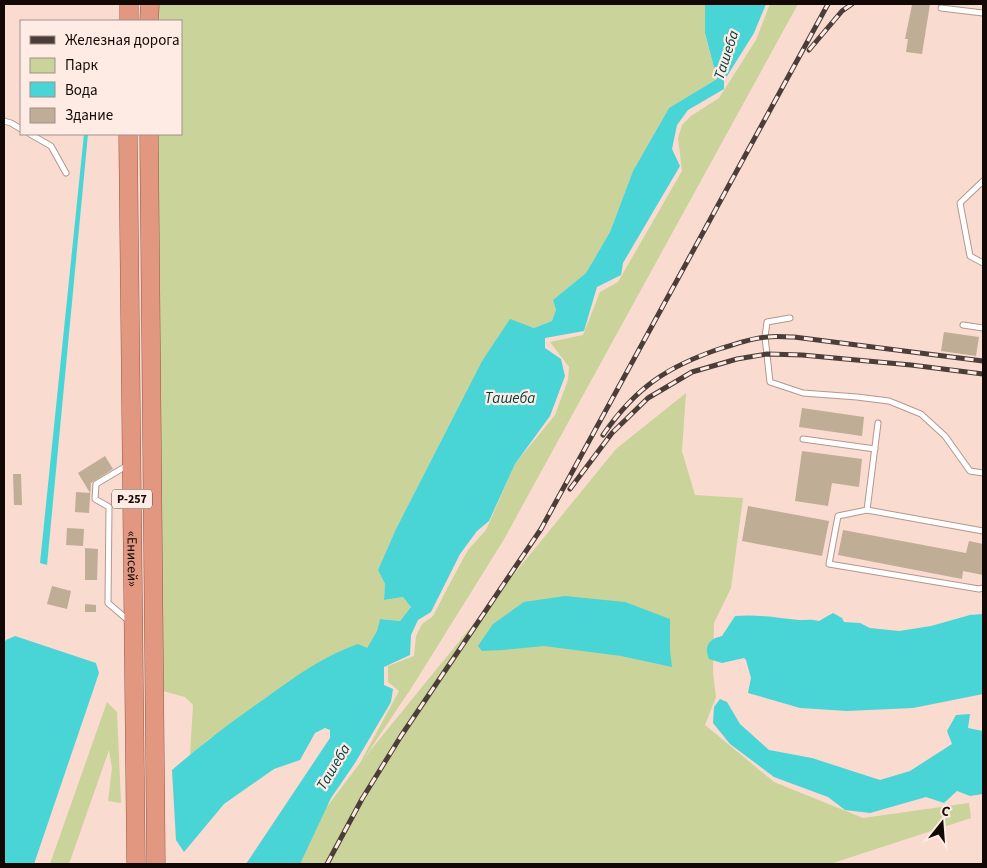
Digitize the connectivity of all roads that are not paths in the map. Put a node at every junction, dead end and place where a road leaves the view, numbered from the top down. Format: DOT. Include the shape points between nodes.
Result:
graph roads {
  1 [pos="129,4"];
  2 [pos="150,4"];
  3 [pos="941,8"];
  4 [pos="983,13"];
  5 [pos="129,20"];
  6 [pos="149,20"];
  7 [pos="4,121"];
  8 [pos="20,128"];
  9 [pos="32,135"];
  10 [pos="128,135"];
  11 [pos="148,135"];
  12 [pos="66,173"];
  13 [pos="983,181"];
  14 [pos="983,263"];
  15 [pos="790,318"];
  16 [pos="963,325"];
  17 [pos="983,328"];
  18 [pos="878,424"];
  19 [pos="802,439"];
  20 [pos="875,449"];
  21 [pos="132,462"];
  22 [pos="983,473"];
  23 [pos="867,510"];
  24 [pos="983,531"];
  25 [pos="983,588"];
  26 [pos="134,625"];
  27 [pos="136,864"];
  28 [pos="156,864"];
  1 -- 5 [label="highway"];
  2 -- 6 [label="highway"];
  3 -- 4 [label="lane"];
  7 -- 8 [label="lane"];
  9 -- 12 [label="lane" via="51,146"];
  10 -- 21 [label="highway, «Енисей» / Р-257"];
  11 -- 28 [label="highway, «Енисей» / Р-257"];
  13 -- 14 [label="lane" via="960,203 970,256"];
  15 -- 22 [label="lane" via="767,322 765,337 770,382 803,393 889,401 921,414 945,436 970,472"];
  16 -- 17 [label="lane"];
  18 -- 20 [label="lane"];
  19 -- 20 [label="lane"];
  20 -- 23 [label="lane"];
  21 -- 26 [label="highway, «Енисей» / Р-257"];
  21 -- 26 [label="lane" via="96,484 95,499 108,507 108,603"];
  23 -- 24 [label="lane"];
  23 -- 25 [label="lane" via="838,516 829,564"];
  26 -- 27 [label="highway, «Енисей» / Р-257"];
}
